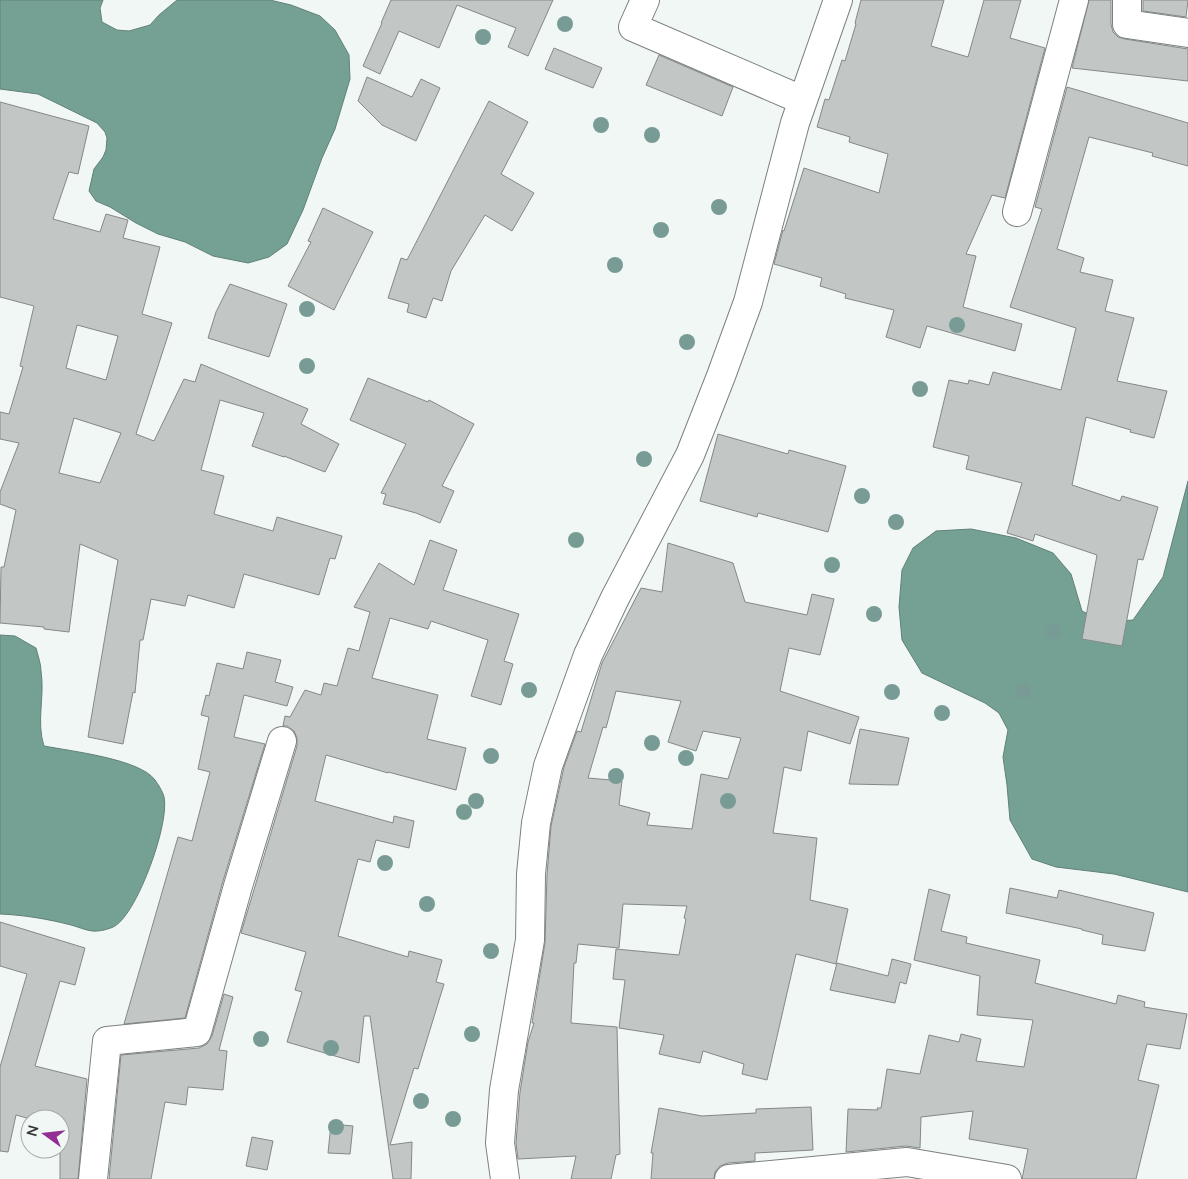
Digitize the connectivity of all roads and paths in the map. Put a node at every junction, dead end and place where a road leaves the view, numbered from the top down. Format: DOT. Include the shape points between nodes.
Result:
graph roads {
  1 [pos="645,0"];
  2 [pos="838,0"];
  3 [pos="1074,0"];
  4 [pos="1127,0"];
  5 [pos="1188,33"];
  6 [pos="802,100"];
  7 [pos="1016,212"];
  8 [pos="282,741"];
  9 [pos="93,1179"];
  10 [pos="505,1179"];
  11 [pos="729,1179"];
  12 [pos="1007,1179"];
  1 -- 6 [label="street" via="633,28"];
  2 -- 6 [label="street"];
  3 -- 7 [label="street"];
  4 -- 5 [label="street" via="1127,24"];
  6 -- 10 [label="street" via="748,302 721,376 690,455 588,655 548,766 536,823 530,940 504,1090 500,1143"];
  8 -- 9 [label="street" via="197,1032 107,1041"];
  11 -- 12 [label="street" via="907,1162"];
}
